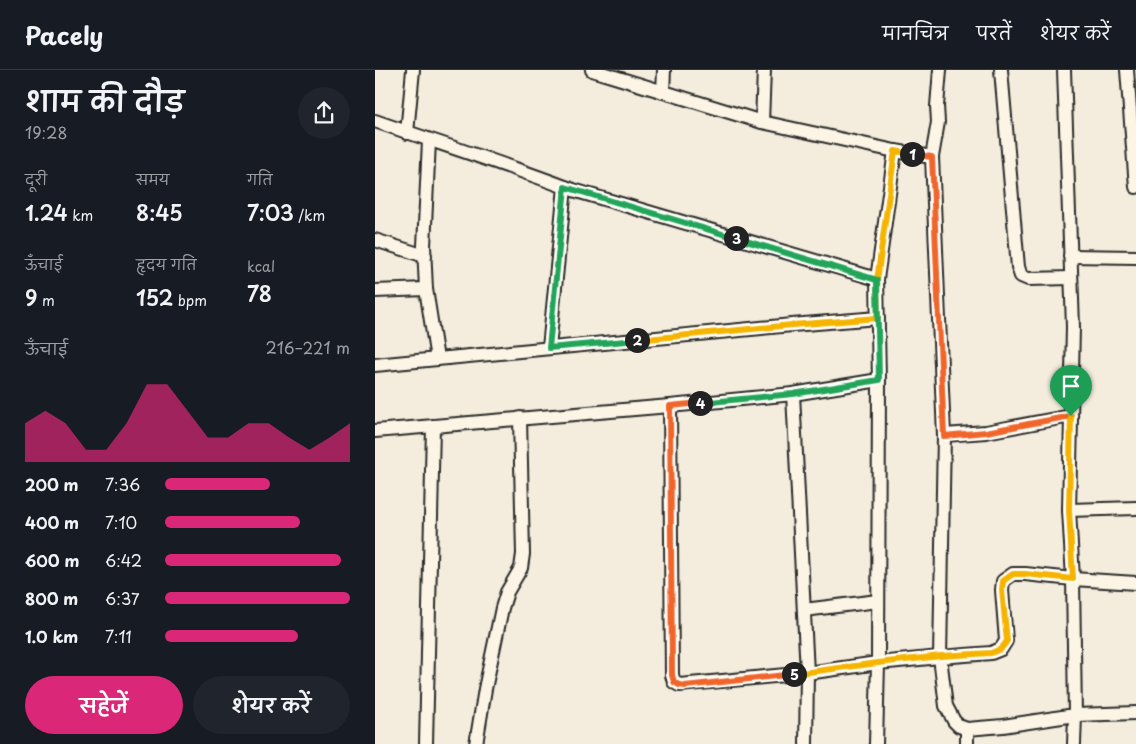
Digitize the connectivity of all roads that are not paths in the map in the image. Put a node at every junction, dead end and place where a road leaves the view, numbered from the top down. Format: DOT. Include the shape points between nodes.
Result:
graph roads {
  1 [pos="413,70"];
  2 [pos="592,70"];
  3 [pos="663,70"];
  4 [pos="764,70"];
  5 [pos="940,70"];
  6 [pos="1001,70"];
  7 [pos="1064,70"];
  8 [pos="1127,70"];
  9 [pos="663,92"];
  10 [pos="375,121"];
  11 [pos="762,122"];
  12 [pos="407,133"];
  13 [pos="429,141"];
  14 [pos="895,151"];
  15 [pos="932,157"];
  16 [pos="565,187"];
  17 [pos="1136,187"];
  18 [pos="375,240"];
  19 [pos="425,256"];
  20 [pos="1070,256"];
  21 [pos="1136,257"];
  22 [pos="1071,278"];
  23 [pos="877,280"];
  24 [pos="426,289"];
  25 [pos="375,291"];
  26 [pos="878,318"];
  27 [pos="549,348"];
  28 [pos="437,359"];
  29 [pos="375,365"];
  30 [pos="879,380"];
  31 [pos="793,394"];
  32 [pos="670,406"];
  33 [pos="1071,416"];
  34 [pos="520,418"];
  35 [pos="433,426"];
  36 [pos="375,430"];
  37 [pos="944,436"];
  38 [pos="1136,508"];
  39 [pos="1069,510"];
  40 [pos="1073,579"];
  41 [pos="1136,583"];
  42 [pos="878,601"];
  43 [pos="804,610"];
  44 [pos="941,656"];
  45 [pos="878,663"];
  46 [pos="807,673"];
  47 [pos="1136,713"];
  48 [pos="1075,715"];
  49 [pos="967,729"];
  50 [pos="426,744"];
  51 [pos="476,744"];
  52 [pos="806,744"];
  53 [pos="876,744"];
  54 [pos="967,744"];
  55 [pos="1074,744"];
  1 -- 12 [label="street"];
  2 -- 9 [label="street"];
  3 -- 9 [label="street"];
  4 -- 11 [label="street"];
  5 -- 15 [label="street" via="938,122"];
  6 -- 22 [label="street" via="1021,276 1028,280"];
  7 -- 20 [label="street"];
  8 -- 17 [label="street"];
  9 -- 11 [label="street"];
  10 -- 12 [label="street"];
  11 -- 14 [label="street"];
  12 -- 13 [label="street"];
  13 -- 16 [label="street"];
  13 -- 19 [label="street"];
  14 -- 15 [label="street"];
  14 -- 23 [label="street"];
  15 -- 37 [label="street"];
  16 -- 23 [label="street"];
  16 -- 27 [label="street"];
  18 -- 19 [label="street"];
  19 -- 24 [label="street"];
  20 -- 21 [label="street"];
  20 -- 22 [label="street"];
  22 -- 33 [label="street"];
  23 -- 26 [label="street"];
  24 -- 25 [label="street"];
  24 -- 28 [label="street"];
  26 -- 27 [label="street"];
  26 -- 30 [label="street"];
  27 -- 28 [label="street"];
  28 -- 29 [label="street"];
  30 -- 31 [label="street"];
  30 -- 42 [label="street"];
  31 -- 32 [label="street"];
  31 -- 43 [label="street"];
  32 -- 34 [label="street"];
  32 -- 46 [label="street" via="674,682 685,686"];
  33 -- 37 [label="street" via="986,432"];
  33 -- 39 [label="street"];
  34 -- 35 [label="street"];
  34 -- 51 [label="street" via="523,554 521,568 502,608"];
  35 -- 36 [label="street"];
  35 -- 50 [label="street"];
  37 -- 44 [label="street"];
  38 -- 39 [label="street"];
  39 -- 40 [label="street"];
  40 -- 41 [label="street"];
  40 -- 44 [label="street" via="1013,574 1003,581 1007,641 1001,649 991,653"];
  40 -- 48 [label="street"];
  42 -- 43 [label="street"];
  42 -- 45 [label="street"];
  43 -- 46 [label="street"];
  44 -- 45 [label="street"];
  44 -- 49 [label="street" via="946,706 954,721"];
  45 -- 46 [label="street"];
  45 -- 53 [label="street"];
  46 -- 52 [label="street"];
  47 -- 48 [label="street"];
  48 -- 49 [label="street"];
  48 -- 55 [label="street"];
  49 -- 54 [label="street"];
}
